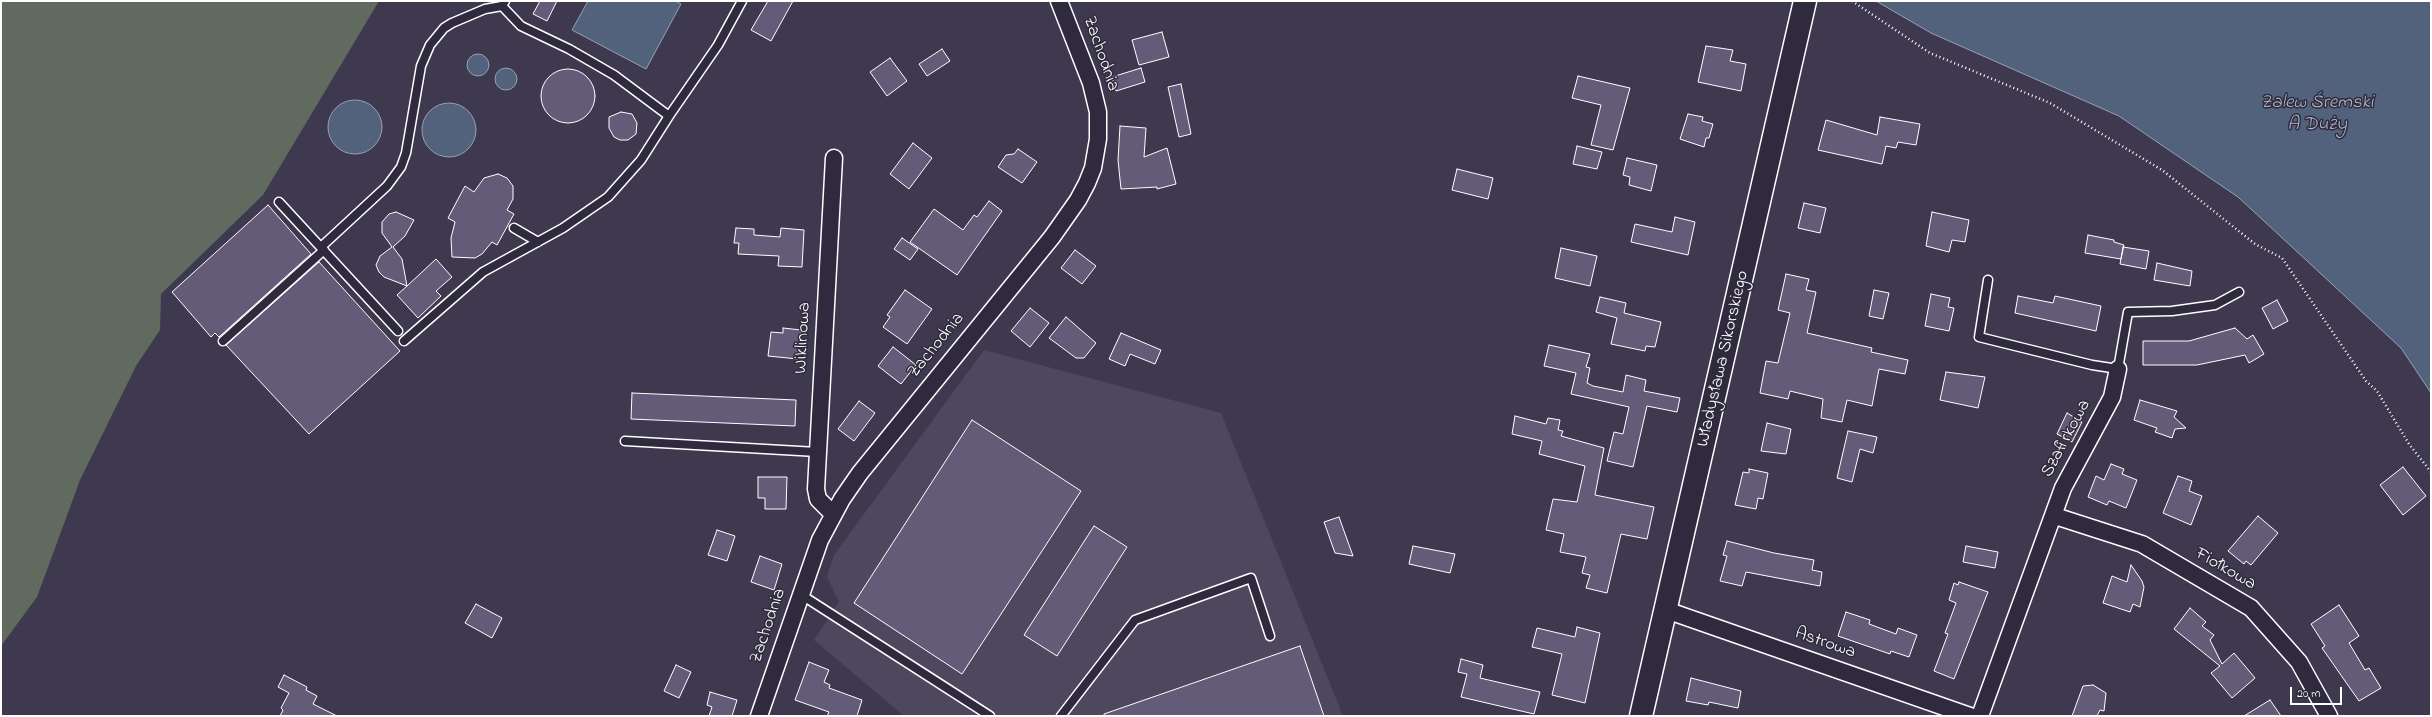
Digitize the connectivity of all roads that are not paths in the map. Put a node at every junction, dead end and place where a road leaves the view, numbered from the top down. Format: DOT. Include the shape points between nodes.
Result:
graph roads {
  1 [pos="742,1"];
  2 [pos="1059,1"];
  3 [pos="1805,1"];
  4 [pos="504,3"];
  5 [pos="669,116"];
  6 [pos="834,158"];
  7 [pos="279,202"];
  8 [pos="514,228"];
  9 [pos="538,242"];
  10 [pos="322,248"];
  11 [pos="1988,280"];
  12 [pos="2239,292"];
  13 [pos="398,330"];
  14 [pos="223,341"];
  15 [pos="404,341"];
  16 [pos="2118,369"];
  17 [pos="625,441"];
  18 [pos="818,452"];
  19 [pos="833,514"];
  20 [pos="2054,516"];
  21 [pos="800,594"];
  22 [pos="1666,610"];
  23 [pos="1270,636"];
  24 [pos="759,716"];
  25 [pos="990,716"];
  26 [pos="1061,716"];
  27 [pos="1641,716"];
  28 [pos="1970,716"];
  29 [pos="1980,716"];
  30 [pos="2329,716"];
  1 -- 5 [label="lane" via="718,45"];
  2 -- 19 [label="street, Zachodnia" via="1091,83 1098,112 1098,139 1087,183 1052,237 860,473"];
  3 -- 22 [label="main road, Władysława Sikorskiego"];
  4 -- 5 [label="lane" via="521,26 614,75"];
  4 -- 10 [label="lane" via="462,18 444,28 436,36 421,66 406,153 401,167 387,186"];
  5 -- 9 [label="lane" via="641,160 613,193 581,218"];
  6 -- 18 [label="street, Wiklinowa"];
  7 -- 10 [label="lane"];
  8 -- 9 [label="lane"];
  9 -- 15 [label="lane" via="483,272"];
  10 -- 13 [label="lane"];
  10 -- 14 [label="lane"];
  11 -- 16 [label="lane" via="1979,338"];
  12 -- 16 [label="lane" via="2215,305 2172,311 2128,312"];
  16 -- 20 [label="street, Szafirkowa" via="2112,397 2063,488"];
  17 -- 18 [label="lane"];
  18 -- 19 [label="street, Wiklinowa" via="816,494 822,505"];
  19 -- 21 [label="street, Zachodnia" via="820,540"];
  20 -- 29 [label="street, Szafirkowa"];
  20 -- 30 [label="street, Fiołkowa" via="2142,544 2251,608 2298,662"];
  21 -- 24 [label="street, Zachodnia"];
  21 -- 25 [label="lane"];
  22 -- 27 [label="main road, Władysława Sikorskiego"];
  22 -- 28 [label="street, Astrowa"];
  23 -- 26 [label="lane" via="1251,578 1135,620"];
}
